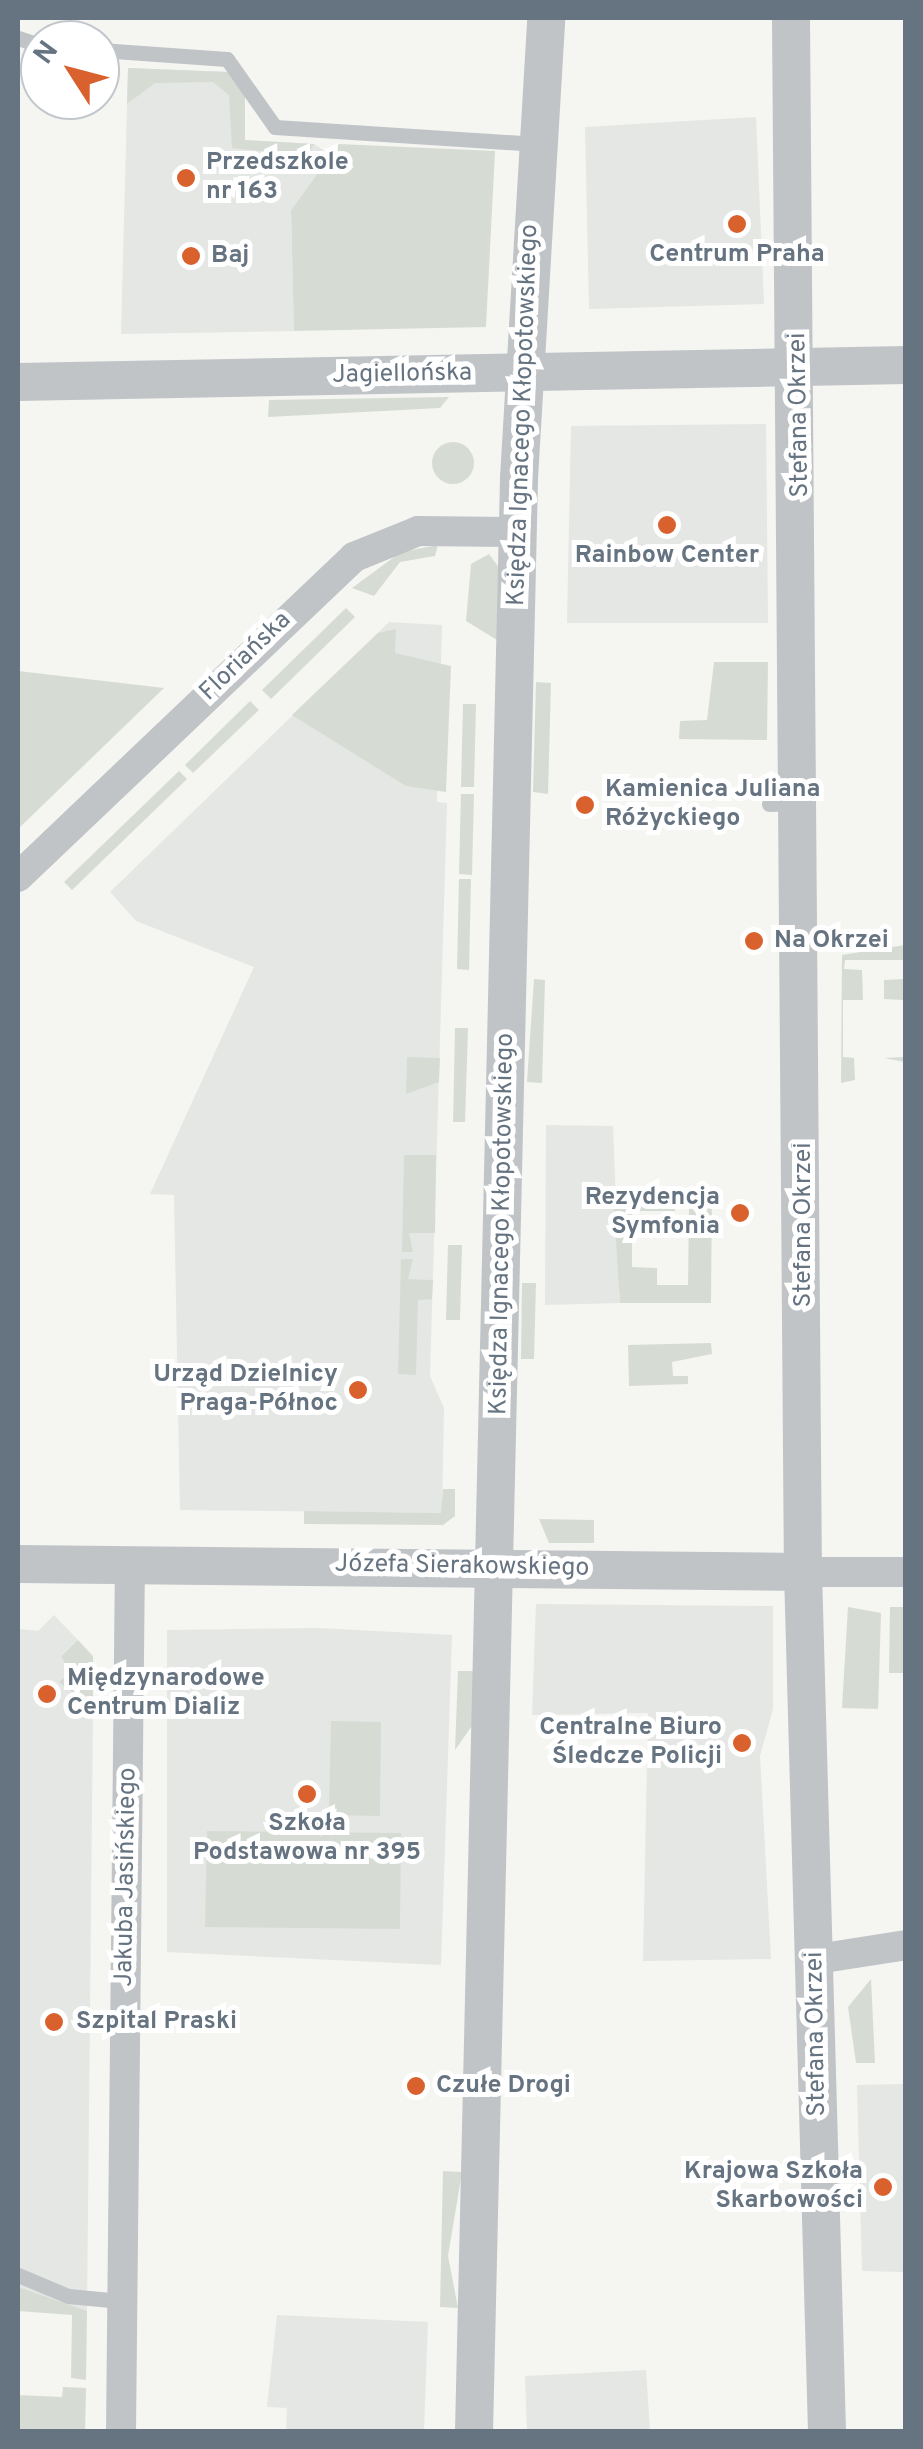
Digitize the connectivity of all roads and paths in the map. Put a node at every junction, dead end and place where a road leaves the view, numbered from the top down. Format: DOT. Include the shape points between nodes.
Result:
graph roads {
  1 [pos="546,18"];
  2 [pos="791,18"];
  3 [pos="120,51"];
  4 [pos="540,144"];
  5 [pos="906,365"];
  6 [pos="800,366"];
  7 [pos="524,372"];
  8 [pos="18,382"];
  9 [pos="518,532"];
  10 [pos="18,877"];
  11 [pos="18,1564"];
  12 [pos="130,1564"];
  13 [pos="498,1568"];
  14 [pos="804,1572"];
  15 [pos="906,1572"];
  16 [pos="906,1945"];
  17 [pos="817,1958"];
  18 [pos="18,2275"];
  19 [pos="121,2301"];
  20 [pos="121,2432"];
  21 [pos="474,2432"];
  22 [pos="827,2432"];
  1 -- 4 [label="street, Księdza Ignacego Kłopotowskiego"];
  2 -- 6 [label="street, Stefana Okrzei"];
  3 -- 4 [label="lane" via="227,59 275,127"];
  4 -- 7 [label="street, Księdza Ignacego Kłopotowskiego"];
  5 -- 6 [label="street, Jagiellońska"];
  6 -- 7 [label="street, Jagiellońska"];
  6 -- 14 [label="street, Stefana Okrzei" via="785,804"];
  7 -- 8 [label="street, Jagiellońska"];
  7 -- 9 [label="street, Księdza Ignacego Kłopotowskiego"];
  9 -- 10 [label="street, Floriańska" via="418,531 354,557"];
  9 -- 13 [label="street, Księdza Ignacego Kłopotowskiego"];
  11 -- 12 [label="street, Józefa Sierakowskiego"];
  12 -- 13 [label="street, Józefa Sierakowskiego"];
  12 -- 19 [label="street, Jakuba Jasińskiego"];
  13 -- 14 [label="street, Józefa Sierakowskiego"];
  13 -- 21 [label="street, Księdza Ignacego Kłopotowskiego"];
  14 -- 15 [label="street, Józefa Sierakowskiego"];
  14 -- 17 [label="street, Stefana Okrzei"];
  16 -- 17 [label="street"];
  17 -- 22 [label="street, Stefana Okrzei"];
  18 -- 19 [label="lane" via="68,2296"];
  19 -- 20 [label="street, Jakuba Jasińskiego"];
}
